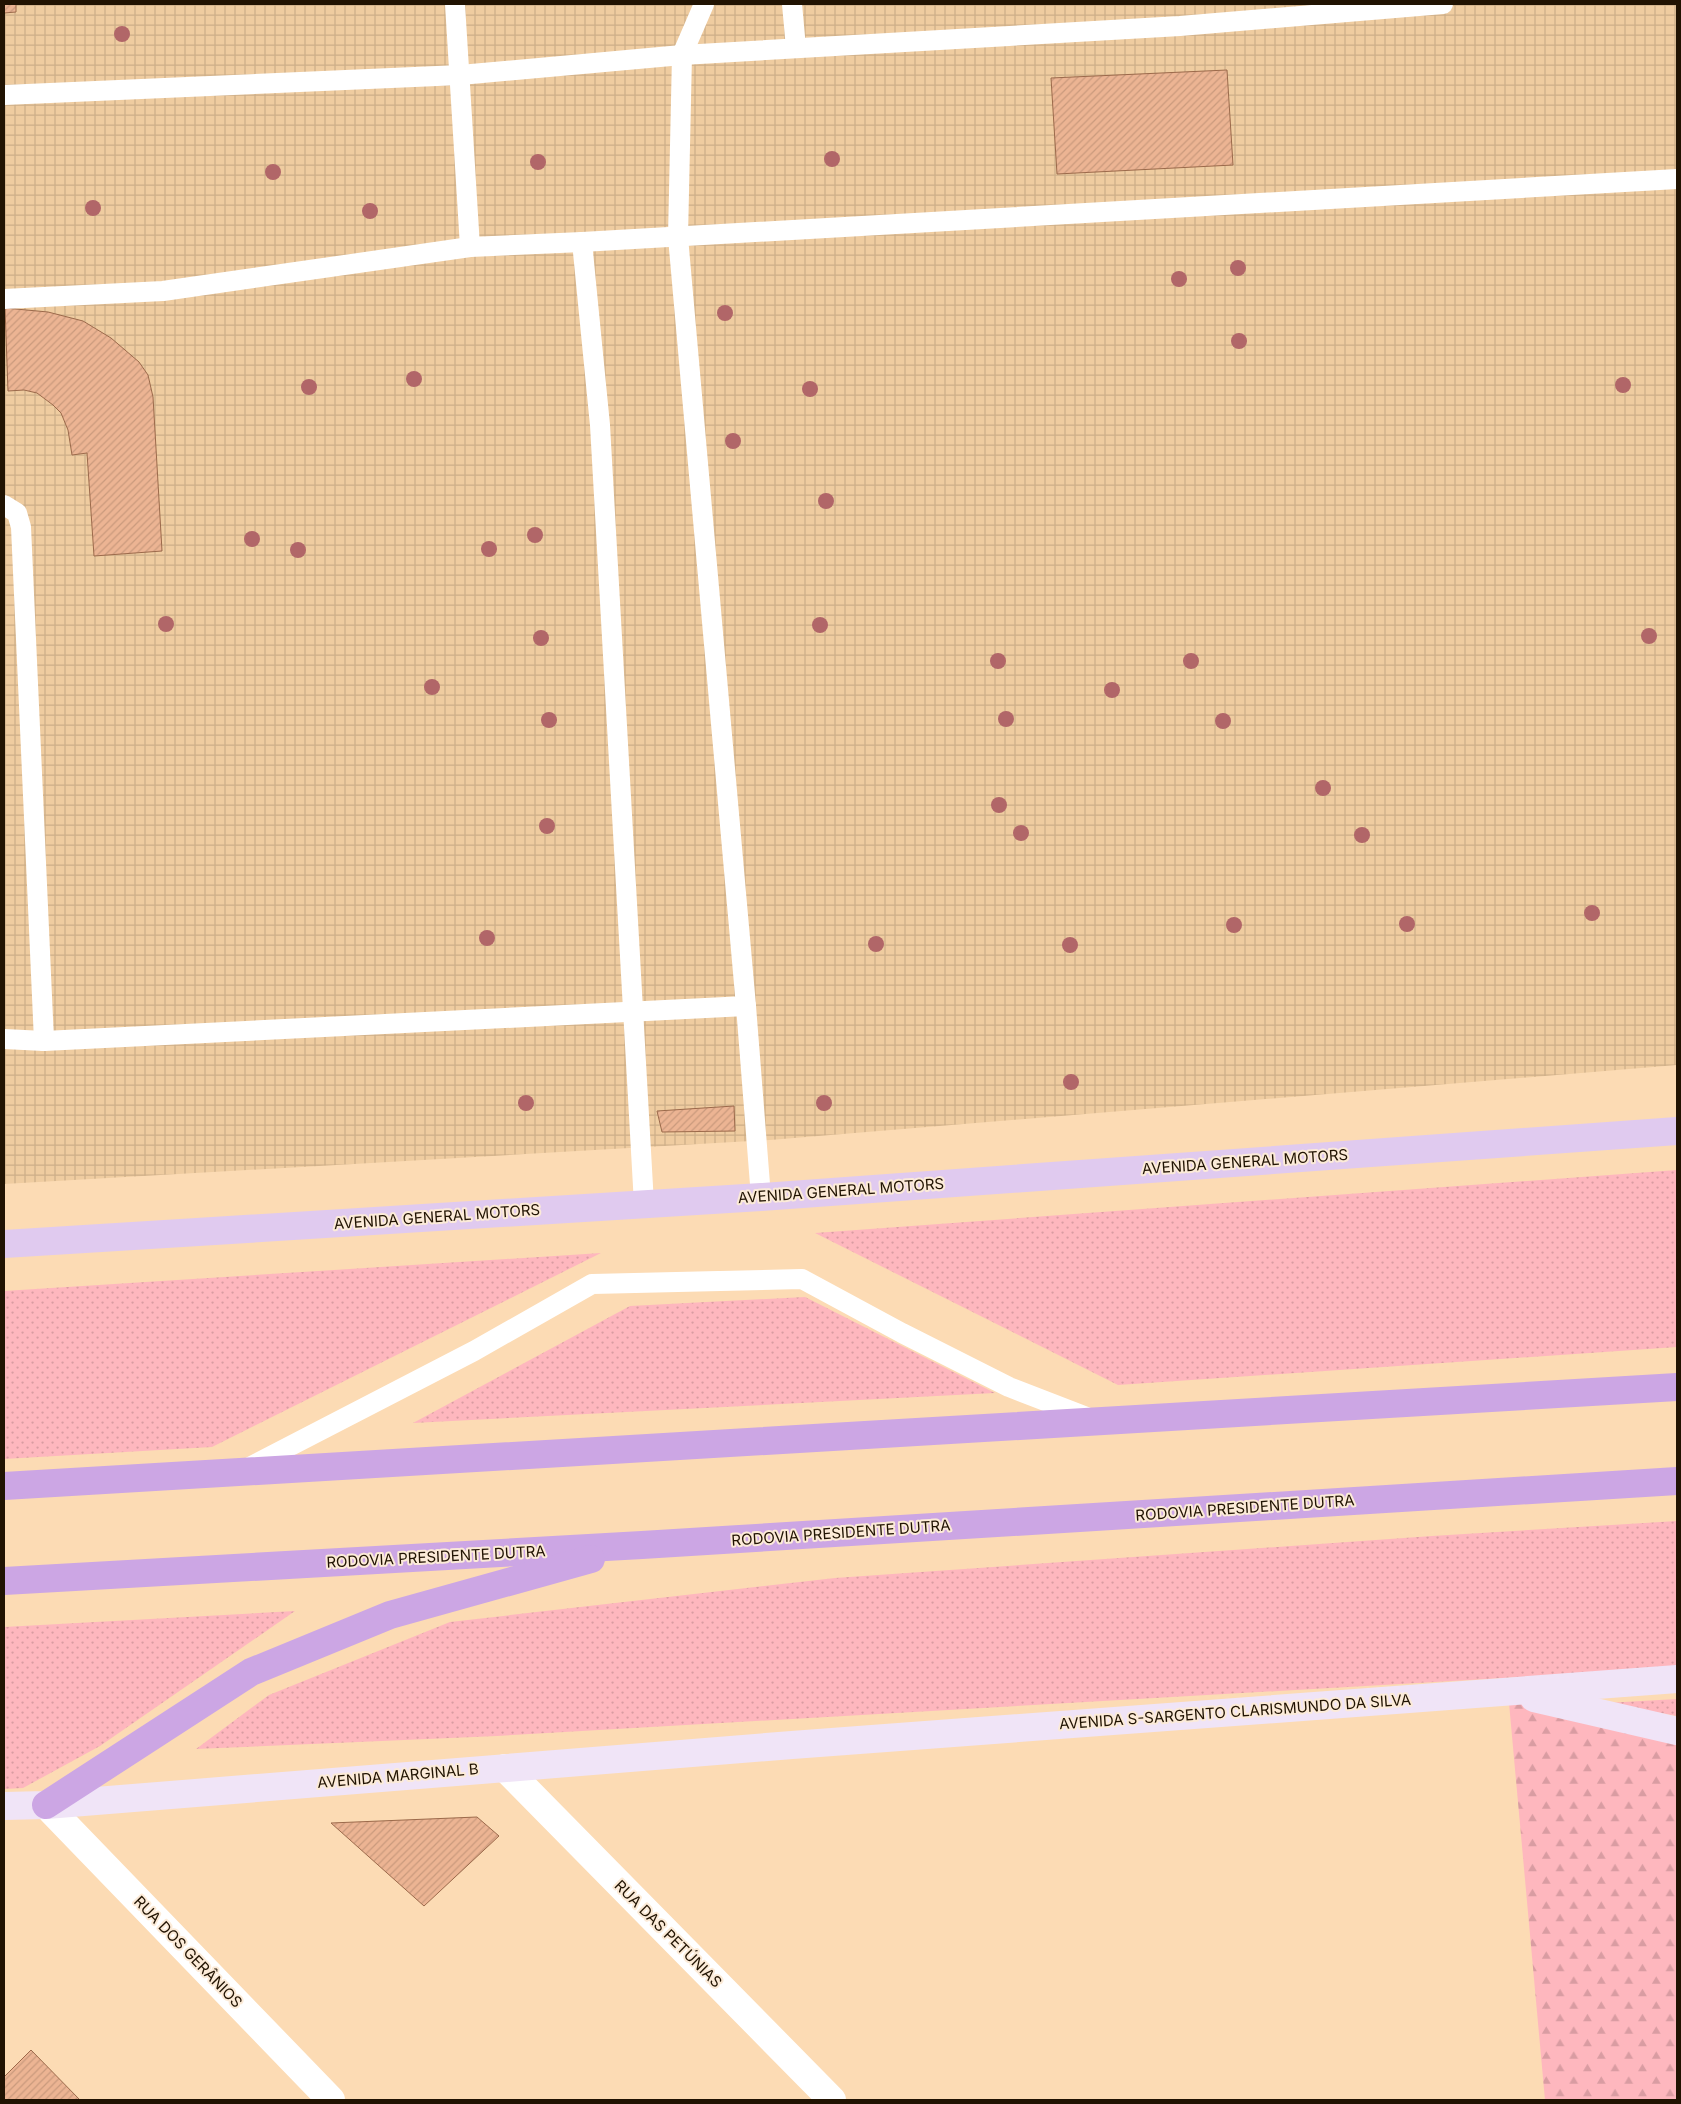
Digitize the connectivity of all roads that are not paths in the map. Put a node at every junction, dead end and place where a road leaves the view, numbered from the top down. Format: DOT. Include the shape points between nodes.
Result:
graph roads {
  1 [pos="455,4"];
  2 [pos="704,4"];
  3 [pos="792,4"];
  4 [pos="1443,4"];
  5 [pos="796,48"];
  6 [pos="682,56"];
  7 [pos="460,75"];
  8 [pos="4,95"];
  9 [pos="1677,178"];
  10 [pos="678,237"];
  11 [pos="582,242"];
  12 [pos="470,247"];
  13 [pos="4,299"];
  14 [pos="4,505"];
  15 [pos="746,1006"];
  16 [pos="632,1012"];
  17 [pos="4,1039"];
  18 [pos="44,1041"];
  19 [pos="1677,1131"];
  20 [pos="761,1197"];
  21 [pos="644,1204"];
  22 [pos="4,1244"];
  23 [pos="1677,1387"];
  24 [pos="1099,1422"];
  25 [pos="237,1473"];
  26 [pos="1677,1481"];
  27 [pos="4,1486"];
  28 [pos="642,1545"];
  29 [pos="4,1581"];
  30 [pos="1677,1679"];
  31 [pos="1508,1692"];
  32 [pos="1677,1731"];
  33 [pos="792,1745"];
  34 [pos="504,1768"];
  35 [pos="46,1805"];
  36 [pos="4,1806"];
  37 [pos="331,2100"];
  38 [pos="832,2100"];
  1 -- 7 [label="lane"];
  2 -- 6 [label="lane"];
  3 -- 5 [label="lane"];
  4 -- 5 [label="lane" via="1180,26"];
  5 -- 6 [label="lane"];
  6 -- 7 [label="lane"];
  6 -- 10 [label="lane"];
  7 -- 8 [label="lane"];
  7 -- 12 [label="lane"];
  9 -- 10 [label="lane"];
  10 -- 11 [label="lane"];
  10 -- 15 [label="lane"];
  11 -- 12 [label="lane"];
  11 -- 16 [label="lane" via="600,425"];
  12 -- 13 [label="lane" via="163,291"];
  14 -- 18 [label="lane" via="16,513 22,527"];
  15 -- 16 [label="lane"];
  15 -- 20 [label="lane"];
  16 -- 18 [label="lane"];
  16 -- 21 [label="lane"];
  17 -- 18 [label="lane"];
  19 -- 20 [label="main road, AVENIDA GENERAL MOTORS"];
  20 -- 21 [label="main road, AVENIDA GENERAL MOTORS"];
  21 -- 22 [label="main road, AVENIDA GENERAL MOTORS"];
  23 -- 24 [label="highway"];
  24 -- 25 [label="highway"];
  24 -- 25 [label="lane" via="1009,1387 802,1279 592,1284 474,1351"];
  25 -- 27 [label="highway"];
  26 -- 28 [label="highway, RODOVIA PRESIDENTE DUTRA"];
  28 -- 29 [label="highway, RODOVIA PRESIDENTE DUTRA"];
  28 -- 35 [label="highway" via="390,1615 251,1672"];
  30 -- 31 [label="street, AVENIDA S-SARGENTO CLARISMUNDO DA SILVA"];
  31 -- 32 [label="street"];
  31 -- 33 [label="street, AVENIDA S-SARGENTO CLARISMUNDO DA SILVA"];
  33 -- 34 [label="street, AVENIDA MARGINAL B"];
  34 -- 35 [label="street, AVENIDA MARGINAL B"];
  34 -- 38 [label="street, RUA DAS PETÚNIAS"];
  35 -- 36 [label="street, AVENIDA MARGINAL B"];
  35 -- 37 [label="street, RUA DOS GERÂNIOS"];
}
